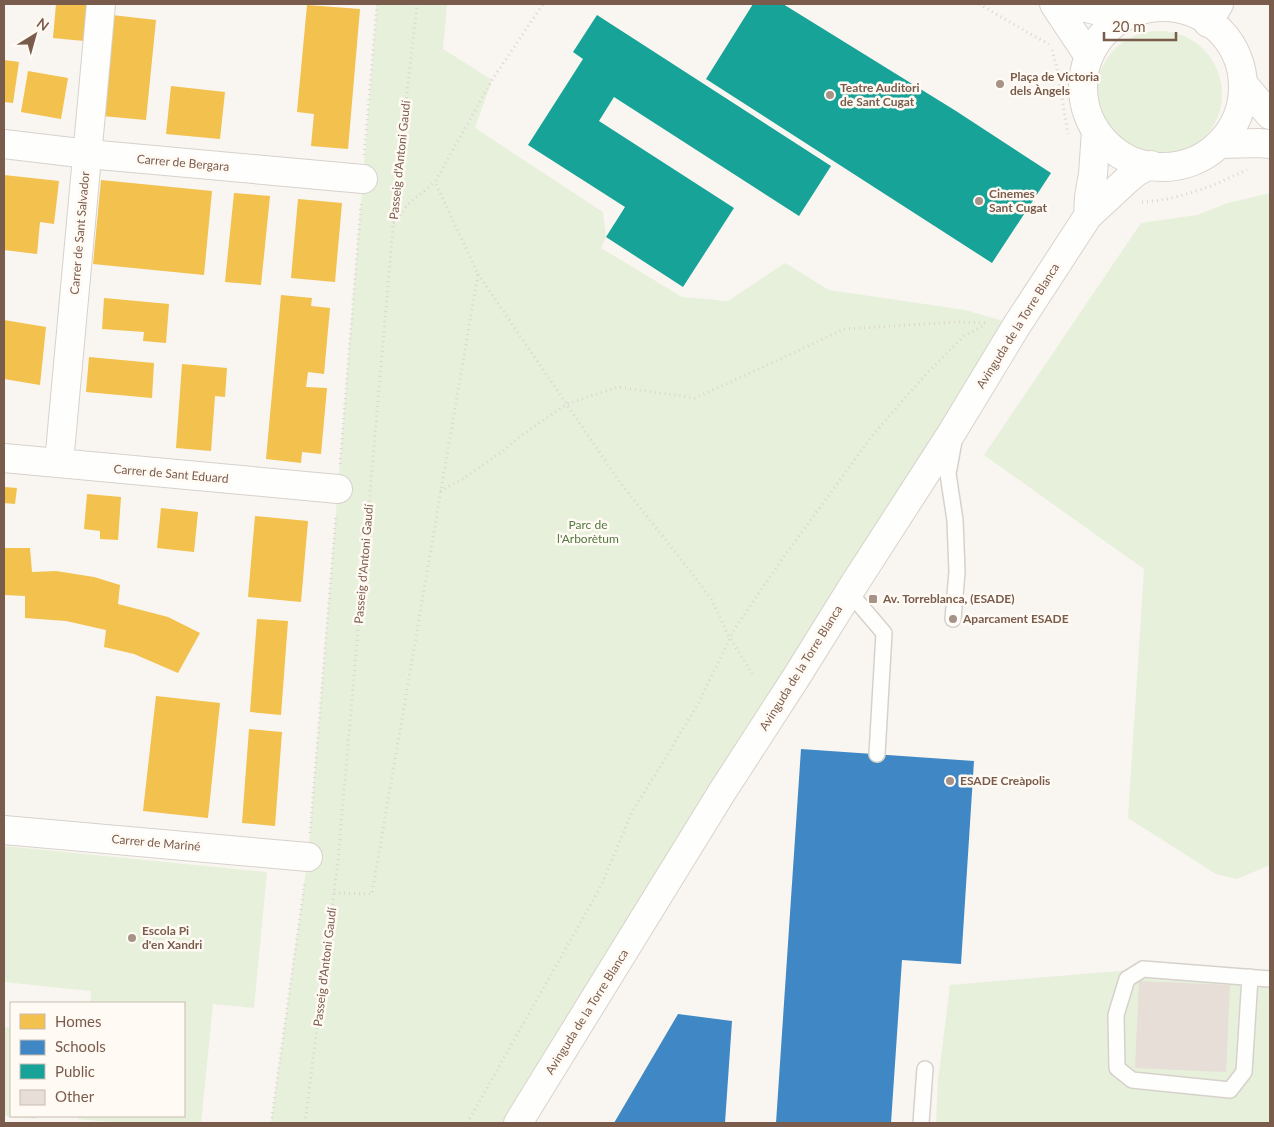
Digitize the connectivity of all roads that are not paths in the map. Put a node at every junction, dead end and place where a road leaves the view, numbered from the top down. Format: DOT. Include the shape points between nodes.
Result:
graph roads {
  1 [pos="102,4"];
  2 [pos="1054,4"];
  3 [pos="1069,4"];
  4 [pos="1213,13"];
  5 [pos="1121,16"];
  6 [pos="1088,55"];
  7 [pos="1244,85"];
  8 [pos="1270,115"];
  9 [pos="1096,131"];
  10 [pos="4,144"];
  11 [pos="1220,144"];
  12 [pos="1270,144"];
  13 [pos="88,154"];
  14 [pos="1151,165"];
  15 [pos="362,179"];
  16 [pos="1088,216"];
  17 [pos="967,407"];
  18 [pos="4,458"];
  19 [pos="59,463"];
  20 [pos="338,490"];
  21 [pos="849,592"];
  22 [pos="953,619"];
  23 [pos="877,754"];
  24 [pos="4,830"];
  25 [pos="308,857"];
  26 [pos="1250,977"];
  27 [pos="1270,979"];
  28 [pos="925,1069"];
  29 [pos="518,1123"];
  30 [pos="921,1123"];
  1 -- 13 [label="main road, Carrer de Sant Salvador"];
  2 -- 6 [label="main road"];
  3 -- 5 [label="main road"];
  4 -- 5 [label="main road" via="1156,8"];
  4 -- 7 [label="main road" via="1242,70"];
  5 -- 6 [label="main road" via="1096,41"];
  6 -- 9 [label="main road" via="1082,89"];
  7 -- 8 [label="main road"];
  7 -- 11 [label="main road" via="1242,111 1232,131"];
  9 -- 14 [label="main road" via="1121,157"];
  9 -- 16 [label="main road, Avinguda de la Torre Blanca"];
  10 -- 13 [label="main road, Carrer de Bergara"];
  11 -- 12 [label="main road"];
  11 -- 14 [label="main road" via="1194,160"];
  13 -- 15 [label="main road, Carrer de Bergara"];
  13 -- 19 [label="main road, Carrer de Sant Salvador"];
  14 -- 16 [label="main road, Avinguda de la Torre Blanca" via="1129,178"];
  16 -- 17 [label="main road, Avinguda de la Torre Blanca"];
  17 -- 21 [label="main road, Avinguda de la Torre Blanca"];
  17 -- 22 [label="lane" via="953,443 948,474 955,520 957,572"];
  18 -- 19 [label="main road, Carrer de Sant Eduard"];
  19 -- 20 [label="main road, Carrer de Sant Eduard"];
  21 -- 23 [label="lane" via="884,633"];
  21 -- 29 [label="main road, Avinguda de la Torre Blanca"];
  24 -- 25 [label="main road, Carrer de Mariné"];
  26 -- 26 [label="lane" via="1143,969 1127,979 1116,1015 1117,1068 1132,1080 1230,1090 1244,1072"];
  26 -- 27 [label="lane"];
  28 -- 30 [label="lane"];
}
